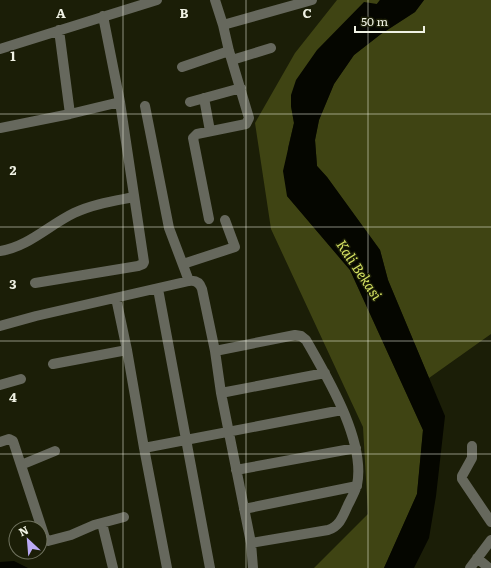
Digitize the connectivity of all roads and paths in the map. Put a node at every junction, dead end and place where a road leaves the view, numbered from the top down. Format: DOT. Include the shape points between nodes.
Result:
graph roads {
  1 [pos="157,0"];
  2 [pos="215,0"];
  3 [pos="312,0"];
  4 [pos="103,16"];
  5 [pos="223,25"];
  6 [pos="59,30"];
  7 [pos="271,48"];
  8 [pos="0,49"];
  9 [pos="231,55"];
  10 [pos="182,67"];
  11 [pos="241,88"];
  12 [pos="204,98"];
  13 [pos="120,102"];
  14 [pos="190,102"];
  15 [pos="145,106"];
  16 [pos="70,114"];
  17 [pos="0,128"];
  18 [pos="210,131"];
  19 [pos="134,197"];
  20 [pos="209,219"];
  21 [pos="225,220"];
  22 [pos="0,252"];
  23 [pos="183,264"];
  24 [pos="189,281"];
  25 [pos="35,283"];
  26 [pos="158,289"];
  27 [pos="116,298"];
  28 [pos="0,326"];
  29 [pos="127,350"];
  30 [pos="215,351"];
  31 [pos="53,364"];
  32 [pos="325,373"];
  33 [pos="21,379"];
  34 [pos="0,384"];
  35 [pos="221,393"];
  36 [pos="342,410"];
  37 [pos="229,432"];
  38 [pos="186,440"];
  39 [pos="0,442"];
  40 [pos="472,446"];
  41 [pos="144,448"];
  42 [pos="356,448"];
  43 [pos="55,451"];
  44 [pos="22,464"];
  45 [pos="236,470"];
  46 [pos="357,486"];
  47 [pos="244,509"];
  48 [pos="124,517"];
  49 [pos="491,522"];
  50 [pos="102,523"];
  51 [pos="491,540"];
  52 [pos="251,543"];
  53 [pos="477,558"];
  54 [pos="113,568"];
  55 [pos="166,568"];
  56 [pos="210,568"];
  57 [pos="253,568"];
  58 [pos="470,568"];
  59 [pos="489,568"];
  1 -- 4 [label="street"];
  2 -- 5 [label="street"];
  3 -- 5 [label="street"];
  4 -- 6 [label="street"];
  4 -- 13 [label="street"];
  5 -- 9 [label="street"];
  6 -- 8 [label="street"];
  6 -- 16 [label="street"];
  7 -- 9 [label="street"];
  9 -- 10 [label="street"];
  9 -- 11 [label="street"];
  11 -- 12 [label="street"];
  11 -- 18 [label="street" via="248,122"];
  12 -- 14 [label="street"];
  12 -- 18 [label="street"];
  13 -- 16 [label="street"];
  13 -- 19 [label="street"];
  15 -- 23 [label="street" via="168,221"];
  16 -- 17 [label="street"];
  18 -- 20 [label="street" via="195,134 193,139"];
  19 -- 22 [label="street" via="92,206 74,213 16,248"];
  19 -- 25 [label="street" via="143,264"];
  21 -- 23 [label="street" via="235,247"];
  23 -- 24 [label="street"];
  24 -- 26 [label="street"];
  24 -- 30 [label="street" via="199,283 202,289"];
  26 -- 27 [label="street"];
  26 -- 38 [label="street"];
  27 -- 28 [label="street"];
  27 -- 29 [label="street"];
  29 -- 31 [label="street"];
  29 -- 41 [label="street"];
  30 -- 32 [label="street" via="298,335 306,340"];
  30 -- 35 [label="street"];
  32 -- 35 [label="street"];
  32 -- 36 [label="street"];
  33 -- 34 [label="street"];
  35 -- 37 [label="street"];
  36 -- 37 [label="street"];
  36 -- 42 [label="street"];
  37 -- 38 [label="street"];
  37 -- 45 [label="street"];
  38 -- 41 [label="street"];
  38 -- 56 [label="street"];
  39 -- 44 [label="street" via="9,439 13,441"];
  40 -- 49 [label="street" via="472,458 462,479"];
  41 -- 55 [label="street"];
  42 -- 45 [label="street"];
  42 -- 46 [label="street"];
  43 -- 44 [label="street"];
  44 -- 50 [label="street" via="48,542"];
  45 -- 47 [label="street"];
  46 -- 47 [label="street"];
  46 -- 52 [label="street" via="335,527 325,531"];
  47 -- 52 [label="street"];
  48 -- 50 [label="street"];
  50 -- 54 [label="street"];
  51 -- 53 [label="street"];
  52 -- 57 [label="street"];
  53 -- 58 [label="street"];
  53 -- 59 [label="street"];
}
